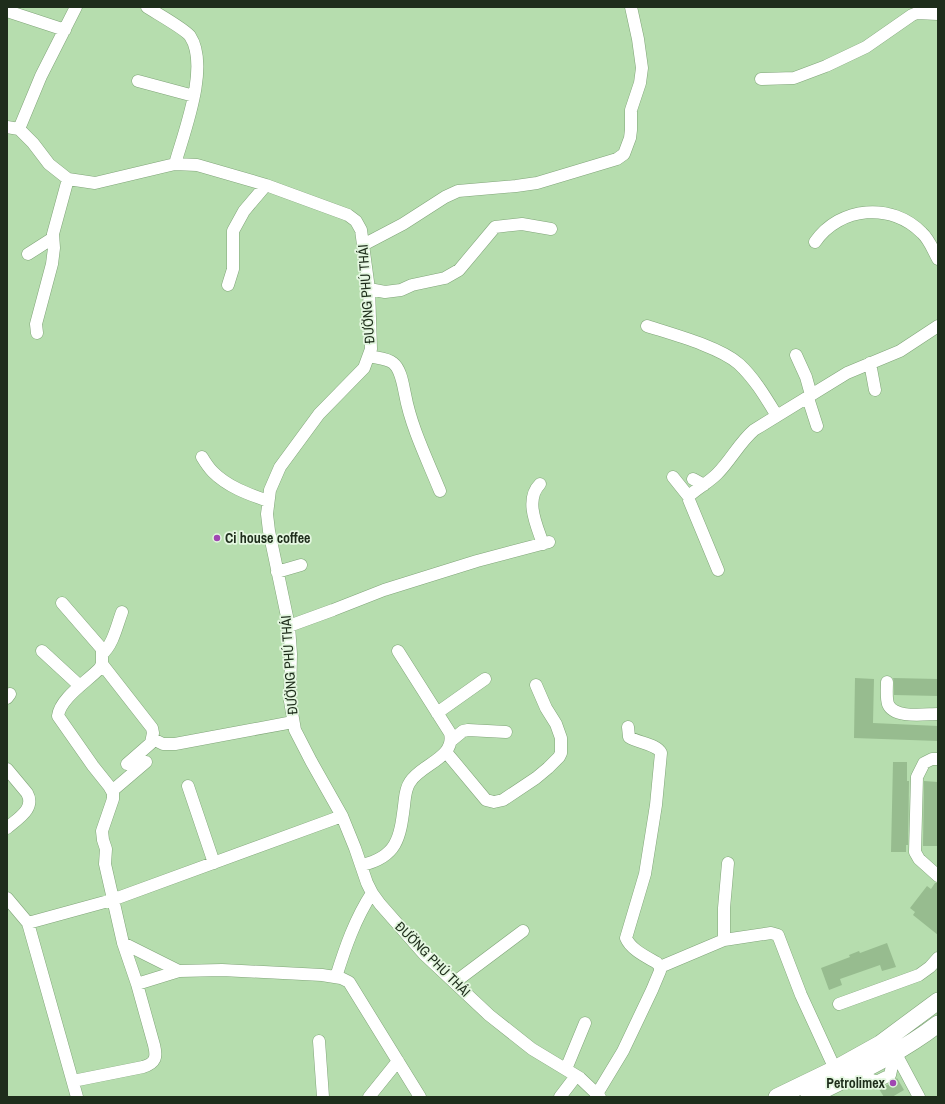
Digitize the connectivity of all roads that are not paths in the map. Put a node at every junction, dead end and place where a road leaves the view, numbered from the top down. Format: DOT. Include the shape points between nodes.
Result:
graph roads {
  1 [pos="76,7"];
  2 [pos="147,7"];
  3 [pos="632,7"];
  4 [pos="7,11"];
  5 [pos="938,14"];
  6 [pos="65,30"];
  7 [pos="761,79"];
  8 [pos="138,81"];
  9 [pos="194,96"];
  10 [pos="7,127"];
  11 [pos="20,129"];
  12 [pos="176,164"];
  13 [pos="68,179"];
  14 [pos="266,185"];
  15 [pos="551,229"];
  16 [pos="53,238"];
  17 [pos="815,242"];
  18 [pos="363,245"];
  19 [pos="28,254"];
  20 [pos="938,259"];
  21 [pos="228,285"];
  22 [pos="369,289"];
  23 [pos="647,326"];
  24 [pos="938,326"];
  25 [pos="36,333"];
  26 [pos="796,354"];
  27 [pos="369,356"];
  28 [pos="870,363"];
  29 [pos="875,390"];
  30 [pos="810,396"];
  31 [pos="777,416"];
  32 [pos="817,426"];
  33 [pos="202,457"];
  34 [pos="673,477"];
  35 [pos="693,479"];
  36 [pos="540,484"];
  37 [pos="704,485"];
  38 [pos="440,491"];
  39 [pos="689,497"];
  40 [pos="268,501"];
  41 [pos="301,565"];
  42 [pos="718,570"];
  43 [pos="278,572"];
  44 [pos="62,604"];
  45 [pos="122,612"];
  46 [pos="289,626"];
  47 [pos="42,651"];
  48 [pos="398,651"];
  49 [pos="102,659"];
  50 [pos="485,679"];
  51 [pos="887,682"];
  52 [pos="536,685"];
  53 [pos="80,686"];
  54 [pos="437,713"];
  55 [pos="938,714"];
  56 [pos="293,722"];
  57 [pos="628,727"];
  58 [pos="506,732"];
  59 [pos="153,739"];
  60 [pos="452,740"];
  61 [pos="446,752"];
  62 [pos="938,760"];
  63 [pos="146,762"];
  64 [pos="127,764"];
  65 [pos="7,769"];
  66 [pos="188,786"];
  67 [pos="112,791"];
  68 [pos="342,816"];
  69 [pos="7,828"];
  70 [pos="214,863"];
  71 [pos="728,863"];
  72 [pos="362,865"];
  73 [pos="938,876"];
  74 [pos="372,893"];
  75 [pos="7,898"];
  76 [pos="112,900"];
  77 [pos="28,923"];
  78 [pos="523,931"];
  79 [pos="724,940"];
  80 [pos="123,943"];
  81 [pos="938,958"];
  82 [pos="660,966"];
  83 [pos="179,972"];
  84 [pos="336,977"];
  85 [pos="455,982"];
  86 [pos="137,984"];
  87 [pos="938,1001"];
  88 [pos="839,1004"];
  89 [pos="585,1023"];
  90 [pos="938,1024"];
  91 [pos="319,1041"];
  92 [pos="895,1052"];
  93 [pos="398,1062"];
  94 [pos="566,1069"];
  95 [pos="835,1069"];
  96 [pos="576,1076"];
  97 [pos="73,1081"];
  98 [pos="598,1095"];
  99 [pos="77,1097"];
  100 [pos="323,1097"];
  101 [pos="369,1097"];
  102 [pos="420,1097"];
  103 [pos="560,1097"];
  104 [pos="777,1097"];
  105 [pos="809,1097"];
  106 [pos="919,1097"];
  1 -- 6 [label="street"];
  2 -- 9 [label="street" via="190,35 197,52 198,76"];
  3 -- 18 [label="street" via="642,68 631,110 632,130 624,154 617,159 537,182 458,191"];
  4 -- 6 [label="street"];
  5 -- 7 [label="street" via="912,15 866,47 794,78"];
  6 -- 11 [label="street" via="41,76"];
  8 -- 9 [label="street"];
  9 -- 12 [label="street"];
  10 -- 11 [label="street"];
  11 -- 13 [label="street, ĐƯỜNG PHÚ THÁI" via="49,164"];
  12 -- 13 [label="street, ĐƯỜNG PHÚ THÁI" via="95,183"];
  12 -- 14 [label="street, ĐƯỜNG PHÚ THÁI" via="197,165"];
  13 -- 16 [label="street"];
  14 -- 18 [label="street, ĐƯỜNG PHÚ THÁI" via="348,215 356,221 361,230"];
  14 -- 21 [label="street" via="244,211 232,231 233,269"];
  15 -- 22 [label="street" via="522,224 495,227 459,270 445,278 401,290 385,292"];
  16 -- 19 [label="street"];
  16 -- 25 [label="street" via="53,256"];
  17 -- 20 [label="street" via="832,223 850,215 868,212 888,213 908,222 924,234"];
  18 -- 22 [label="street, ĐƯỜNG PHÚ THÁI"];
  22 -- 27 [label="street, ĐƯỜNG PHÚ THÁI"];
  23 -- 31 [label="street" via="722,353 738,363 752,378"];
  24 -- 28 [label="street" via="900,351"];
  26 -- 30 [label="street"];
  27 -- 38 [label="street" via="393,363 399,373 408,409"];
  27 -- 40 [label="street, ĐƯỜNG PHÚ THÁI" via="364,368 319,414 280,466"];
  28 -- 29 [label="street"];
  28 -- 30 [label="street" via="847,373"];
  30 -- 31 [label="street"];
  30 -- 32 [label="street"];
  31 -- 37 [label="street" via="744,439 727,463"];
  33 -- 40 [label="street" via="212,472 226,482 245,494"];
  34 -- 39 [label="street"];
  35 -- 37 [label="street"];
  36 -- 46 [label="street" via="535,491 532,504 546,543 384,590"];
  37 -- 39 [label="street"];
  39 -- 42 [label="street"];
  40 -- 43 [label="street, ĐƯỜNG PHÚ THÁI" via="269,531"];
  41 -- 43 [label="street"];
  43 -- 46 [label="street, ĐƯỜNG PHÚ THÁI"];
  44 -- 49 [label="street" via="101,647"];
  45 -- 49 [label="street"];
  46 -- 56 [label="street, ĐƯỜNG PHÚ THÁI" via="290,701"];
  47 -- 53 [label="street"];
  48 -- 54 [label="street"];
  49 -- 53 [label="street" via="100,668"];
  49 -- 59 [label="street" via="152,728"];
  50 -- 54 [label="street"];
  51 -- 55 [label="street" via="889,705 897,713"];
  52 -- 61 [label="street" via="562,738 562,749 560,757 536,778 503,800 490,802"];
  53 -- 67 [label="street" via="62,706 58,718"];
  54 -- 60 [label="street"];
  56 -- 59 [label="street" via="175,744 163,744"];
  56 -- 68 [label="street, ĐƯỜNG PHÚ THÁI" via="302,745"];
  57 -- 82 [label="street" via="628,735 631,738 654,743 661,753 661,766 645,874 626,938 630,945"];
  58 -- 60 [label="street" via="468,730"];
  59 -- 64 [label="street"];
  60 -- 61 [label="street"];
  61 -- 72 [label="street" via="408,784 401,827 390,851 376,862"];
  62 -- 73 [label="street" via="924,763 917,777 915,852"];
  63 -- 67 [label="street"];
  65 -- 69 [label="street" via="27,793 30,803 27,810"];
  66 -- 70 [label="street"];
  67 -- 76 [label="street" via="113,799 102,834 106,849 104,864"];
  68 -- 70 [label="street"];
  68 -- 72 [label="street, ĐƯỜNG PHÚ THÁI"];
  70 -- 76 [label="street"];
  71 -- 79 [label="street" via="723,920"];
  72 -- 74 [label="street, ĐƯỜNG PHÚ THÁI"];
  74 -- 84 [label="street" via="350,934"];
  74 -- 85 [label="street, ĐƯỜNG PHÚ THÁI" via="424,954"];
  75 -- 77 [label="street"];
  76 -- 77 [label="street"];
  76 -- 80 [label="street"];
  77 -- 97 [label="street"];
  78 -- 85 [label="street"];
  79 -- 82 [label="street"];
  79 -- 95 [label="street" via="771,933 778,935"];
  80 -- 83 [label="street"];
  80 -- 86 [label="street"];
  81 -- 88 [label="street" via="930,968 919,975"];
  82 -- 98 [label="street" via="658,976 631,1035"];
  83 -- 84 [label="street" via="222,970"];
  83 -- 86 [label="street"];
  84 -- 93 [label="street" via="349,982"];
  85 -- 94 [label="street, ĐƯỜNG PHÚ THÁI" via="489,1015 532,1049"];
  86 -- 97 [label="street" via="156,1052 155,1060 143,1068"];
  87 -- 95 [label="highway" via="880,1044"];
  89 -- 94 [label="street"];
  90 -- 92 [label="highway"];
  91 -- 100 [label="street"];
  92 -- 105 [label="highway"];
  92 -- 106 [label="street"];
  93 -- 101 [label="street"];
  93 -- 102 [label="street"];
  94 -- 96 [label="street, ĐƯỜNG PHÚ THÁI"];
  95 -- 104 [label="highway"];
  96 -- 98 [label="street, ĐƯỜNG PHÚ THÁI"];
  96 -- 103 [label="street"];
  97 -- 99 [label="street"];
}
